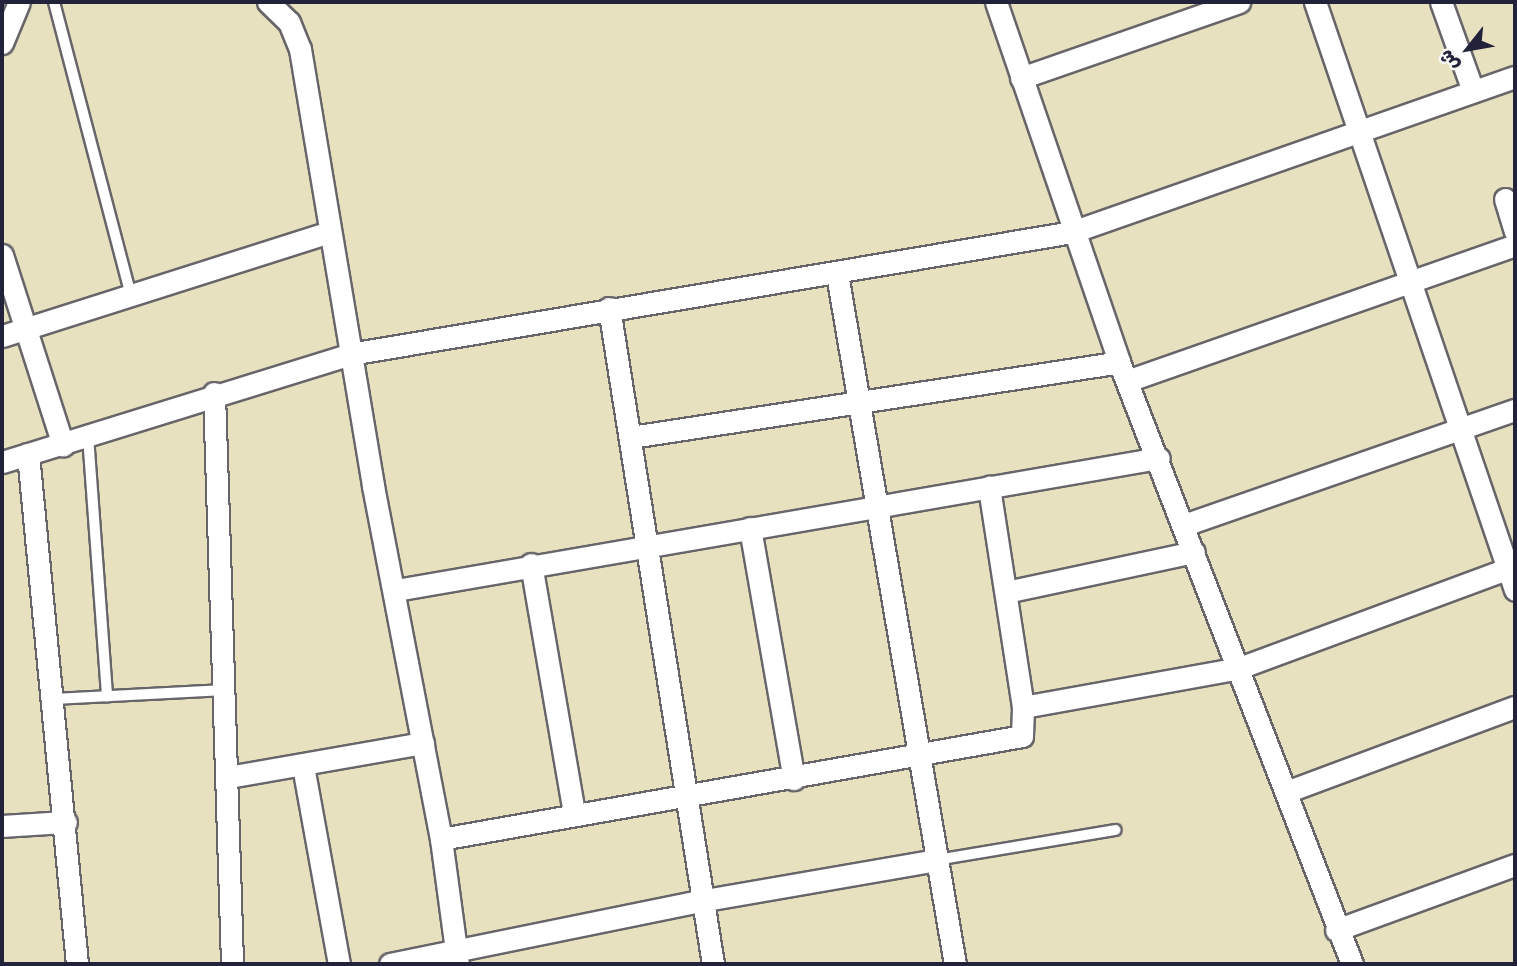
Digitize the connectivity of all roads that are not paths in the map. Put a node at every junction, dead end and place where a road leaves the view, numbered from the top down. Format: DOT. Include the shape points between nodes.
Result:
graph roads {
  1 [pos="19,2"];
  2 [pos="54,2"];
  3 [pos="268,2"];
  4 [pos="996,2"];
  5 [pos="1239,2"];
  6 [pos="1315,2"];
  7 [pos="1441,2"];
  8 [pos="2,43"];
  9 [pos="1515,77"];
  10 [pos="1021,78"];
  11 [pos="1473,91"];
  12 [pos="1359,130"];
  13 [pos="1505,199"];
  14 [pos="1515,231"];
  15 [pos="329,232"];
  16 [pos="1072,232"];
  17 [pos="1515,245"];
  18 [pos="2,254"];
  19 [pos="837,274"];
  20 [pos="1410,281"];
  21 [pos="131,295"];
  22 [pos="609,308"];
  23 [pos="26,329"];
  24 [pos="2,336"];
  25 [pos="350,354"];
  26 [pos="1123,371"];
  27 [pos="214,393"];
  28 [pos="861,403"];
  29 [pos="1515,410"];
  30 [pos="1460,428"];
  31 [pos="88,436"];
  32 [pos="631,438"];
  33 [pos="63,444"];
  34 [pos="28,454"];
  35 [pos="1159,458"];
  36 [pos="2,462"];
  37 [pos="989,487"];
  38 [pos="877,508"];
  39 [pos="1184,525"];
  40 [pos="750,528"];
  41 [pos="645,547"];
  42 [pos="1194,552"];
  43 [pos="531,564"];
  44 [pos="1512,567"];
  45 [pos="396,590"];
  46 [pos="1515,590"];
  47 [pos="1006,592"];
  48 [pos="1239,668"];
  49 [pos="225,690"];
  50 [pos="107,696"];
  51 [pos="54,699"];
  52 [pos="1023,707"];
  53 [pos="1515,707"];
  54 [pos="424,743"];
  55 [pos="923,757"];
  56 [pos="303,766"];
  57 [pos="228,777"];
  58 [pos="794,779"];
  59 [pos="1286,792"];
  60 [pos="685,793"];
  61 [pos="574,813"];
  62 [pos="66,822"];
  63 [pos="2,826"];
  64 [pos="1116,830"];
  65 [pos="441,839"];
  66 [pos="936,860"];
  67 [pos="1515,865"];
  68 [pos="705,900"];
  69 [pos="1336,930"];
  70 [pos="457,957"];
  71 [pos="77,964"];
  72 [pos="232,964"];
  73 [pos="339,964"];
  74 [pos="390,964"];
  75 [pos="713,964"];
  76 [pos="955,964"];
  77 [pos="1352,964"];
  1 -- 8 [label="street"];
  2 -- 21 [label="lane"];
  3 -- 15 [label="street" via="289,22 300,49"];
  4 -- 10 [label="street"];
  5 -- 10 [label="street"];
  6 -- 12 [label="street"];
  7 -- 11 [label="street"];
  9 -- 11 [label="street"];
  10 -- 16 [label="street"];
  11 -- 12 [label="street"];
  12 -- 16 [label="street"];
  12 -- 20 [label="street"];
  13 -- 14 [label="street"];
  15 -- 21 [label="street"];
  15 -- 25 [label="street"];
  16 -- 19 [label="street"];
  16 -- 26 [label="street"];
  17 -- 20 [label="street"];
  18 -- 23 [label="street"];
  19 -- 22 [label="street"];
  19 -- 28 [label="street"];
  20 -- 26 [label="street"];
  20 -- 30 [label="street"];
  21 -- 23 [label="street"];
  22 -- 25 [label="street"];
  22 -- 32 [label="street"];
  23 -- 24 [label="street"];
  23 -- 33 [label="street"];
  25 -- 27 [label="street"];
  25 -- 45 [label="street"];
  26 -- 28 [label="street"];
  26 -- 35 [label="street"];
  27 -- 31 [label="street"];
  27 -- 49 [label="street"];
  28 -- 32 [label="street"];
  28 -- 38 [label="street"];
  29 -- 30 [label="street"];
  30 -- 39 [label="street"];
  30 -- 44 [label="street"];
  31 -- 33 [label="street"];
  31 -- 50 [label="lane"];
  32 -- 41 [label="street"];
  33 -- 34 [label="street"];
  34 -- 36 [label="street"];
  34 -- 51 [label="street"];
  35 -- 37 [label="street"];
  35 -- 39 [label="street"];
  37 -- 38 [label="street"];
  37 -- 47 [label="street"];
  38 -- 40 [label="street"];
  38 -- 55 [label="street"];
  39 -- 42 [label="street"];
  40 -- 41 [label="street"];
  40 -- 58 [label="street"];
  41 -- 43 [label="street"];
  41 -- 60 [label="street"];
  42 -- 47 [label="street"];
  42 -- 48 [label="street"];
  43 -- 45 [label="street"];
  43 -- 61 [label="street"];
  44 -- 46 [label="street"];
  44 -- 48 [label="street"];
  45 -- 54 [label="street"];
  47 -- 52 [label="street"];
  48 -- 52 [label="street"];
  48 -- 59 [label="street"];
  49 -- 50 [label="lane"];
  49 -- 57 [label="street"];
  50 -- 51 [label="lane"];
  51 -- 62 [label="street"];
  52 -- 55 [label="street" via="1022,736"];
  53 -- 59 [label="street"];
  54 -- 56 [label="street"];
  54 -- 65 [label="street"];
  55 -- 58 [label="street"];
  55 -- 66 [label="street"];
  56 -- 57 [label="street"];
  56 -- 73 [label="street"];
  57 -- 72 [label="street"];
  58 -- 60 [label="street"];
  59 -- 69 [label="street"];
  60 -- 61 [label="street"];
  60 -- 68 [label="street"];
  61 -- 65 [label="street"];
  62 -- 63 [label="street"];
  62 -- 71 [label="street"];
  64 -- 66 [label="lane"];
  65 -- 70 [label="street"];
  66 -- 68 [label="street"];
  66 -- 76 [label="street"];
  67 -- 69 [label="street"];
  68 -- 70 [label="street"];
  68 -- 75 [label="street"];
  69 -- 77 [label="street"];
  70 -- 74 [label="street"];
}
